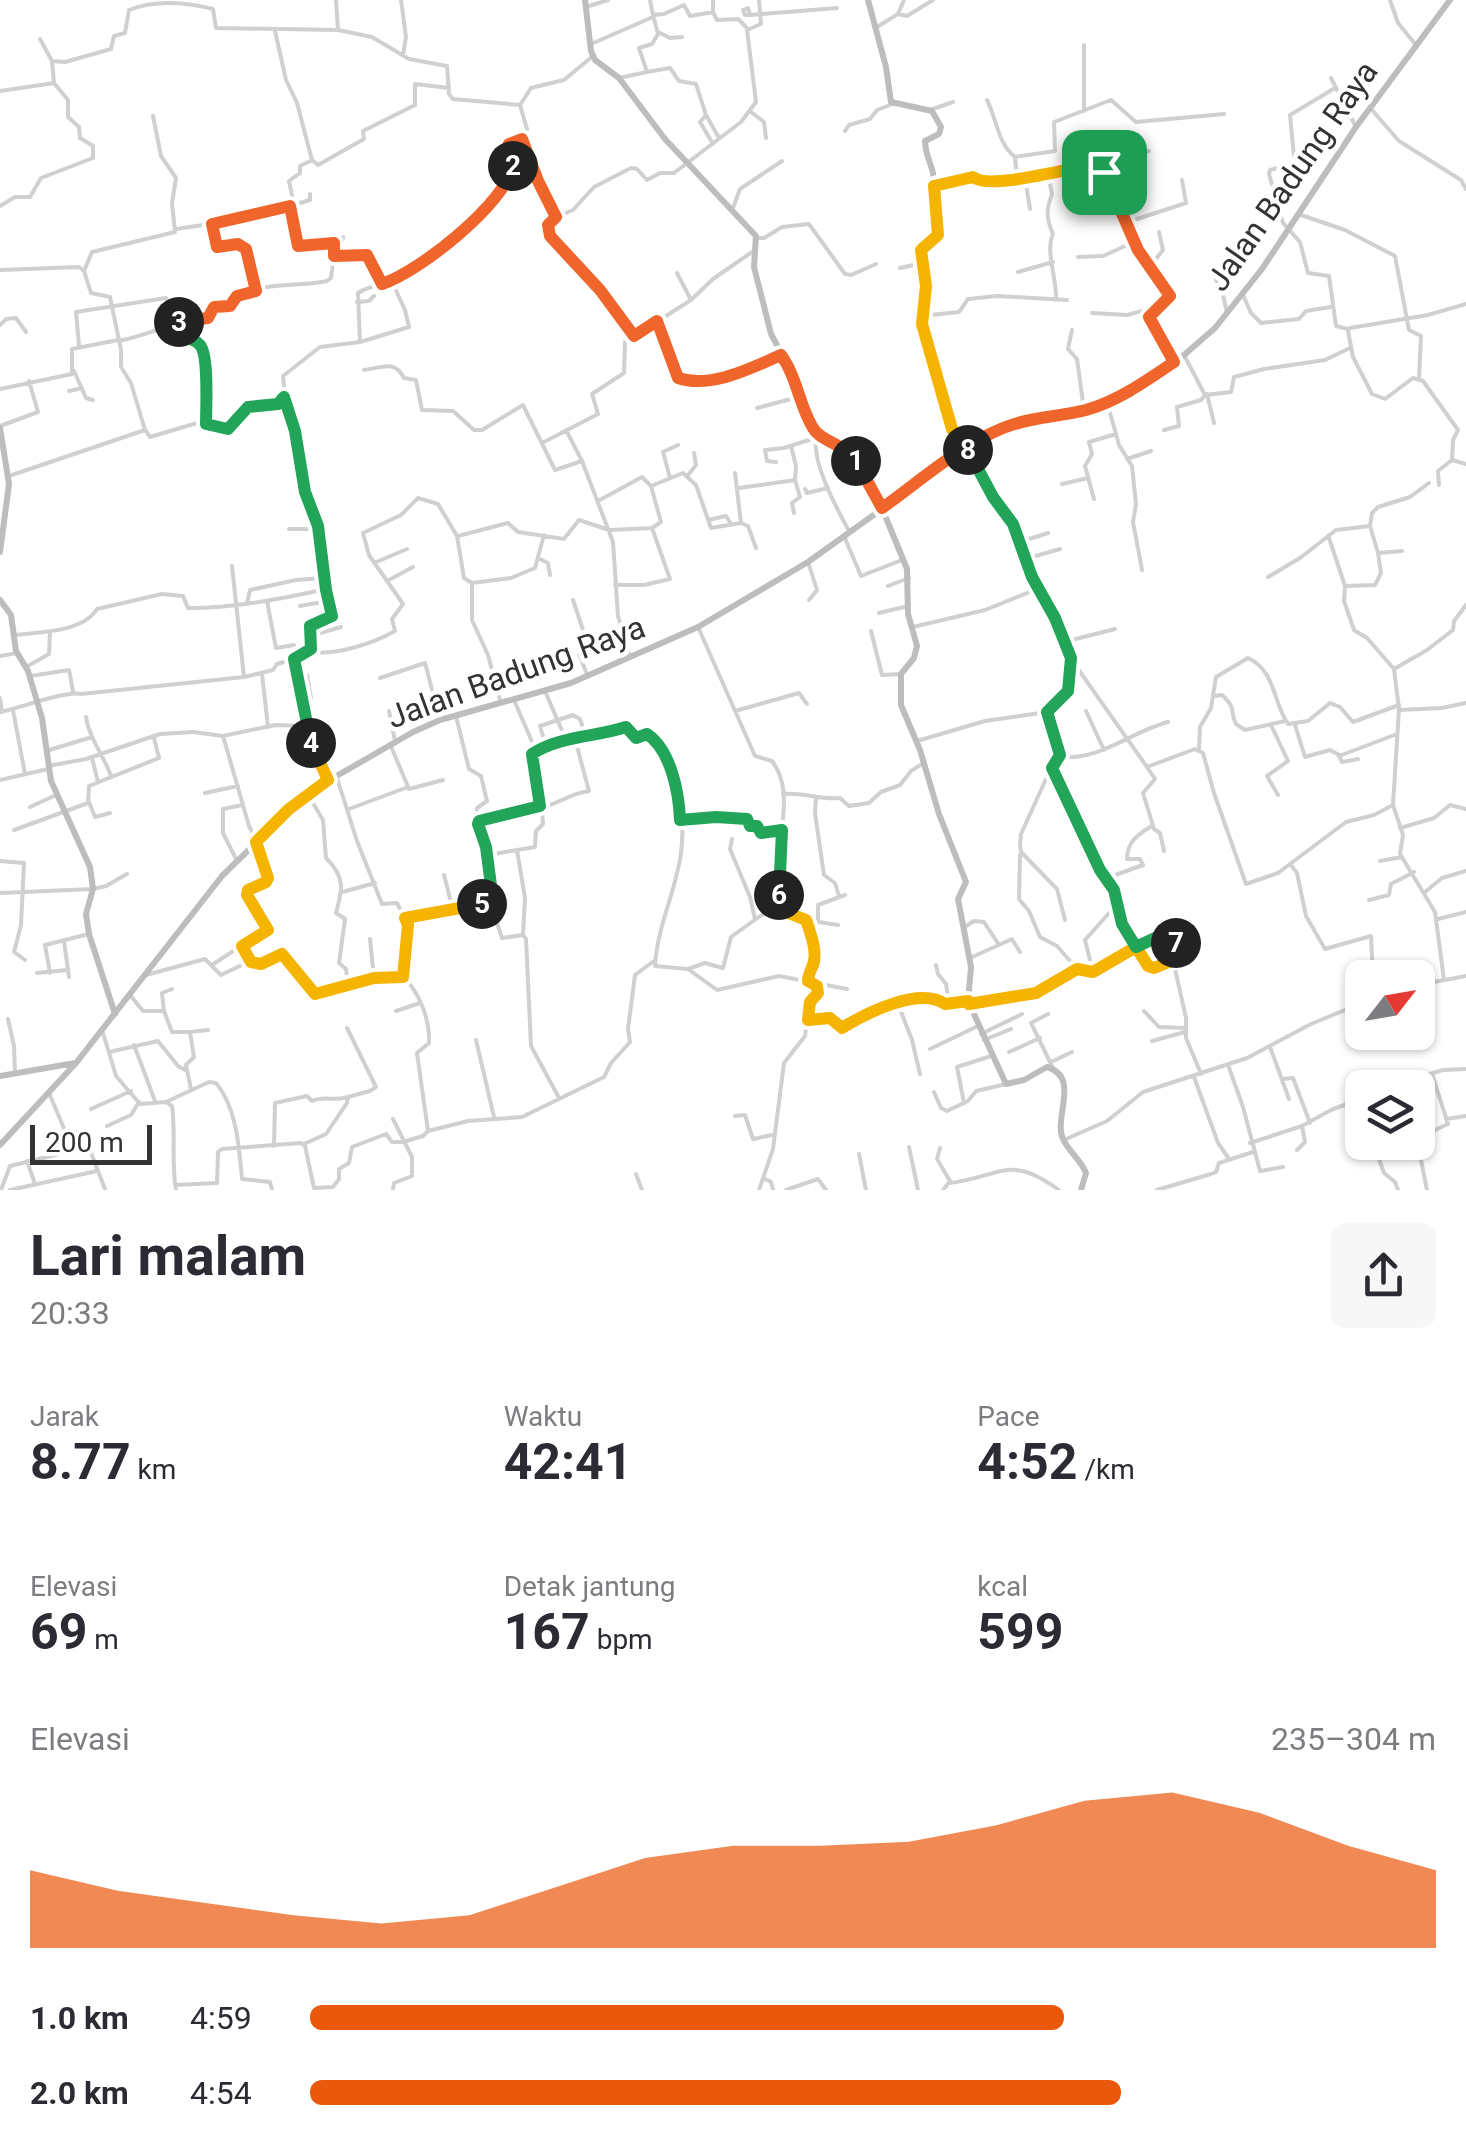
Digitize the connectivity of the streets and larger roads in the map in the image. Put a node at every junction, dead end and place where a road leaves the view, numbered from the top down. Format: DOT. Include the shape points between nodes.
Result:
graph roads {
  1 [pos="336,0"];
  2 [pos="400,0"];
  3 [pos="608,0"];
  4 [pos="650,0"];
  5 [pos="713,0"];
  6 [pos="758,0"];
  7 [pos="868,0"];
  8 [pos="904,0"];
  9 [pos="934,0"];
  10 [pos="1390,0"];
  11 [pos="1450,0"];
  12 [pos="798,1"];
  13 [pos="585,4"];
  14 [pos="837,8"];
  15 [pos="713,12"];
  16 [pos="797,12"];
  17 [pos="761,14"];
  18 [pos="898,14"];
  19 [pos="653,16"];
  20 [pos="750,16"];
  21 [pos="747,28"];
  22 [pos="876,28"];
  23 [pos="275,30"];
  24 [pos="338,30"];
  25 [pos="658,32"];
  26 [pos="682,37"];
  27 [pos="40,39"];
  28 [pos="591,44"];
  29 [pos="1416,44"];
  30 [pos="1084,45"];
  31 [pos="403,56"];
  32 [pos="593,56"];
  33 [pos="52,61"];
  34 [pos="647,72"];
  35 [pos="619,78"];
  36 [pos="1331,78"];
  37 [pos="54,83"];
  38 [pos="450,88"];
  39 [pos="1334,88"];
  40 [pos="0,90"];
  41 [pos="987,100"];
  42 [pos="952,102"];
  43 [pos="892,104"];
  44 [pos="520,105"];
  45 [pos="1370,107"];
  46 [pos="930,110"];
  47 [pos="1084,111"];
  48 [pos="751,112"];
  49 [pos="1224,114"];
  50 [pos="706,115"];
  51 [pos="153,116"];
  52 [pos="1356,127"];
  53 [pos="845,131"];
  54 [pos="766,138"];
  55 [pos="522,139"];
  56 [pos="720,139"];
  57 [pos="713,144"];
  58 [pos="1150,151"];
  59 [pos="1015,157"];
  60 [pos="312,160"];
  61 [pos="782,161"];
  62 [pos="690,163"];
  63 [pos="1100,164"];
  64 [pos="1280,167"];
  65 [pos="1048,174"];
  66 [pos="1017,177"];
  67 [pos="1024,178"];
  68 [pos="1296,178"];
  69 [pos="1182,180"];
  70 [pos="934,186"];
  71 [pos="1466,188"];
  72 [pos="310,194"];
  73 [pos="0,206"];
  74 [pos="292,206"];
  75 [pos="1030,209"];
  76 [pos="734,212"];
  77 [pos="1297,214"];
  78 [pos="556,217"];
  79 [pos="1125,222"];
  80 [pos="212,224"];
  81 [pos="1288,228"];
  82 [pos="176,230"];
  83 [pos="1158,232"];
  84 [pos="343,237"];
  85 [pos="758,238"];
  86 [pos="1134,242"];
  87 [pos="334,243"];
  88 [pos="756,250"];
  89 [pos="334,256"];
  90 [pos="1078,258"];
  91 [pos="1052,262"];
  92 [pos="922,263"];
  93 [pos="876,264"];
  94 [pos="1151,266"];
  95 [pos="900,268"];
  96 [pos="0,270"];
  97 [pos="84,271"];
  98 [pos="1018,272"];
  99 [pos="677,273"];
  100 [pos="391,280"];
  101 [pos="1216,280"];
  102 [pos="382,284"];
  103 [pos="256,291"];
  104 [pos="1243,295"];
  105 [pos="374,296"];
  106 [pos="1056,299"];
  107 [pos="692,300"];
  108 [pos="1067,300"];
  109 [pos="357,302"];
  110 [pos="1466,304"];
  111 [pos="114,306"];
  112 [pos="1331,307"];
  113 [pos="1092,313"];
  114 [pos="1150,314"];
  115 [pos="1227,314"];
  116 [pos="922,316"];
  117 [pos="1407,317"];
  118 [pos="657,321"];
  119 [pos="0,325"];
  120 [pos="169,326"];
  121 [pos="1348,329"];
  122 [pos="1072,330"];
  123 [pos="26,332"];
  124 [pos="634,336"];
  125 [pos="118,341"];
  126 [pos="360,342"];
  127 [pos="79,346"];
  128 [pos="1350,348"];
  129 [pos="781,355"];
  130 [pos="1184,355"];
  131 [pos="1174,362"];
  132 [pos="364,370"];
  133 [pos="74,371"];
  134 [pos="1420,378"];
  135 [pos="29,382"];
  136 [pos="82,388"];
  137 [pos="0,389"];
  138 [pos="69,391"];
  139 [pos="1206,395"];
  140 [pos="284,397"];
  141 [pos="799,397"];
  142 [pos="93,400"];
  143 [pos="1107,402"];
  144 [pos="757,408"];
  145 [pos="1084,410"];
  146 [pos="1214,423"];
  147 [pos="206,424"];
  148 [pos="0,427"];
  149 [pos="566,428"];
  150 [pos="145,430"];
  151 [pos="1164,430"];
  152 [pos="1116,434"];
  153 [pos="816,436"];
  154 [pos="542,442"];
  155 [pos="678,445"];
  156 [pos="791,446"];
  157 [pos="966,448"];
  158 [pos="1151,451"];
  159 [pos="694,453"];
  160 [pos="1128,458"];
  161 [pos="1452,460"];
  162 [pos="582,461"];
  163 [pos="776,462"];
  164 [pos="1466,464"];
  165 [pos="735,473"];
  166 [pos="688,475"];
  167 [pos="9,476"];
  168 [pos="670,478"];
  169 [pos="1088,478"];
  170 [pos="795,480"];
  171 [pos="1429,483"];
  172 [pos="1062,484"];
  173 [pos="1439,485"];
  174 [pos="652,486"];
  175 [pos="739,488"];
  176 [pos="828,488"];
  177 [pos="805,489"];
  178 [pos="1094,499"];
  179 [pos="598,501"];
  180 [pos="882,508"];
  181 [pos="794,512"];
  182 [pos="741,523"];
  183 [pos="1370,526"];
  184 [pos="652,528"];
  185 [pos="290,530"];
  186 [pos="609,530"];
  187 [pos="318,532"];
  188 [pos="1048,533"];
  189 [pos="847,534"];
  190 [pos="544,535"];
  191 [pos="456,536"];
  192 [pos="1329,538"];
  193 [pos="1018,543"];
  194 [pos="756,548"];
  195 [pos="1060,548"];
  196 [pos="407,549"];
  197 [pos="1402,551"];
  198 [pos="0,552"];
  199 [pos="1378,553"];
  200 [pos="540,559"];
  201 [pos="1025,559"];
  202 [pos="902,560"];
  203 [pos="808,562"];
  204 [pos="374,563"];
  205 [pos="232,566"];
  206 [pos="412,567"];
  207 [pos="1142,570"];
  208 [pos="550,574"];
  209 [pos="1268,577"];
  210 [pos="324,578"];
  211 [pos="909,578"];
  212 [pos="387,581"];
  213 [pos="472,583"];
  214 [pos="615,586"];
  215 [pos="888,586"];
  216 [pos="1345,586"];
  217 [pos="1038,588"];
  218 [pos="326,590"];
  219 [pos="0,600"];
  220 [pos="328,600"];
  221 [pos="573,600"];
  222 [pos="809,600"];
  223 [pos="267,601"];
  224 [pos="247,602"];
  225 [pos="234,604"];
  226 [pos="1466,605"];
  227 [pos="300,606"];
  228 [pos="908,606"];
  229 [pos="880,613"];
  230 [pos="913,626"];
  231 [pos="698,627"];
  232 [pos="340,628"];
  233 [pos="1116,629"];
  234 [pos="871,631"];
  235 [pos="50,632"];
  236 [pos="14,635"];
  237 [pos="310,636"];
  238 [pos="1064,642"];
  239 [pos="294,645"];
  240 [pos="310,651"];
  241 [pos="17,653"];
  242 [pos="0,656"];
  243 [pos="1071,658"];
  244 [pos="294,659"];
  245 [pos="630,659"];
  246 [pos="1394,669"];
  247 [pos="28,671"];
  248 [pos="262,674"];
  249 [pos="901,674"];
  250 [pos="307,675"];
  251 [pos="244,677"];
  252 [pos="588,677"];
  253 [pos="380,678"];
  254 [pos="545,691"];
  255 [pos="73,692"];
  256 [pos="1214,696"];
  257 [pos="0,698"];
  258 [pos="514,700"];
  259 [pos="1466,703"];
  260 [pos="38,704"];
  261 [pos="501,704"];
  262 [pos="807,704"];
  263 [pos="302,705"];
  264 [pos="1399,708"];
  265 [pos="13,710"];
  266 [pos="390,711"];
  267 [pos="734,711"];
  268 [pos="1,712"];
  269 [pos="1047,712"];
  270 [pos="1086,712"];
  271 [pos="456,716"];
  272 [pos="86,717"];
  273 [pos="558,719"];
  274 [pos="440,720"];
  275 [pos="1285,720"];
  276 [pos="1168,722"];
  277 [pos="1271,725"];
  278 [pos="1296,725"];
  279 [pos="306,726"];
  280 [pos="268,727"];
  281 [pos="1397,734"];
  282 [pos="154,736"];
  283 [pos="223,736"];
  284 [pos="92,737"];
  285 [pos="586,738"];
  286 [pos="1125,738"];
  287 [pos="574,739"];
  288 [pos="566,740"];
  289 [pos="917,741"];
  290 [pos="393,743"];
  291 [pos="546,746"];
  292 [pos="1198,749"];
  293 [pos="46,750"];
  294 [pos="1104,750"];
  295 [pos="536,751"];
  296 [pos="103,752"];
  297 [pos="1339,755"];
  298 [pos="92,757"];
  299 [pos="1060,757"];
  300 [pos="1358,759"];
  301 [pos="922,764"];
  302 [pos="1148,767"];
  303 [pos="48,768"];
  304 [pos="1052,768"];
  305 [pos="26,774"];
  306 [pos="336,775"];
  307 [pos="112,778"];
  308 [pos="0,780"];
  309 [pos="328,780"];
  310 [pos="444,780"];
  311 [pos="98,782"];
  312 [pos="238,786"];
  313 [pos="408,787"];
  314 [pos="205,793"];
  315 [pos="308,794"];
  316 [pos="783,794"];
  317 [pos="56,795"];
  318 [pos="1278,795"];
  319 [pos="816,798"];
  320 [pos="90,802"];
  321 [pos="242,805"];
  322 [pos="1393,805"];
  323 [pos="30,807"];
  324 [pos="539,808"];
  325 [pos="349,809"];
  326 [pos="65,810"];
  327 [pos="1466,810"];
  328 [pos="110,813"];
  329 [pos="680,820"];
  330 [pos="479,821"];
  331 [pos="1153,825"];
  332 [pos="1400,828"];
  333 [pos="14,830"];
  334 [pos="782,830"];
  335 [pos="732,839"];
  336 [pos="256,842"];
  337 [pos="518,850"];
  338 [pos="1164,850"];
  339 [pos="1021,852"];
  340 [pos="488,856"];
  341 [pos="1402,858"];
  342 [pos="0,861"];
  343 [pos="237,861"];
  344 [pos="1380,861"];
  345 [pos="1290,864"];
  346 [pos="1466,870"];
  347 [pos="1414,872"];
  348 [pos="126,874"];
  349 [pos="444,875"];
  350 [pos="1105,879"];
  351 [pos="375,883"];
  352 [pos="92,889"];
  353 [pos="342,892"];
  354 [pos="1425,892"];
  355 [pos="0,893"];
  356 [pos="23,894"];
  357 [pos="1369,900"];
  358 [pos="493,901"];
  359 [pos="780,908"];
  360 [pos="1118,908"];
  361 [pos="453,910"];
  362 [pos="1466,912"];
  363 [pos="405,918"];
  364 [pos="755,919"];
  365 [pos="1438,919"];
  366 [pos="806,920"];
  367 [pos="1065,920"];
  368 [pos="818,922"];
  369 [pos="838,924"];
  370 [pos="963,928"];
  371 [pos="89,934"];
  372 [pos="523,935"];
  373 [pos="370,939"];
  374 [pos="64,941"];
  375 [pos="1000,945"];
  376 [pos="1136,947"];
  377 [pos="1020,952"];
  378 [pos="970,958"];
  379 [pos="25,960"];
  380 [pos="656,960"];
  381 [pos="1372,960"];
  382 [pos="1171,962"];
  383 [pos="936,965"];
  384 [pos="212,966"];
  385 [pos="688,969"];
  386 [pos="1077,969"];
  387 [pos="67,970"];
  388 [pos="1093,972"];
  389 [pos="37,973"];
  390 [pos="50,973"];
  391 [pos="146,975"];
  392 [pos="1466,976"];
  393 [pos="403,977"];
  394 [pos="69,978"];
  395 [pos="374,978"];
  396 [pos="1444,980"];
  397 [pos="808,981"];
  398 [pos="1435,982"];
  399 [pos="348,984"];
  400 [pos="817,986"];
  401 [pos="172,989"];
  402 [pos="847,989"];
  403 [pos="130,995"];
  404 [pos="968,1002"];
  405 [pos="420,1003"];
  406 [pos="898,1004"];
  407 [pos="949,1004"];
  408 [pos="1345,1009"];
  409 [pos="164,1011"];
  410 [pos="396,1011"];
  411 [pos="1144,1012"];
  412 [pos="115,1014"];
  413 [pos="1022,1014"];
  414 [pos="1048,1014"];
  415 [pos="8,1018"];
  416 [pos="808,1020"];
  417 [pos="347,1028"];
  418 [pos="1011,1029"];
  419 [pos="208,1030"];
  420 [pos="1185,1030"];
  421 [pos="102,1031"];
  422 [pos="190,1032"];
  423 [pos="981,1033"];
  424 [pos="1040,1038"];
  425 [pos="476,1040"];
  426 [pos="1152,1040"];
  427 [pos="134,1045"];
  428 [pos="1270,1047"];
  429 [pos="930,1050"];
  430 [pos="109,1052"];
  431 [pos="1010,1052"];
  432 [pos="1072,1052"];
  433 [pos="991,1056"];
  434 [pos="76,1062"];
  435 [pos="1052,1064"];
  436 [pos="1228,1065"];
  437 [pos="1466,1069"];
  438 [pos="187,1071"];
  439 [pos="15,1073"];
  440 [pos="920,1074"];
  441 [pos="1202,1074"];
  442 [pos="1435,1074"];
  443 [pos="0,1076"];
  444 [pos="1194,1077"];
  445 [pos="1283,1079"];
  446 [pos="1435,1083"];
  447 [pos="1006,1084"];
  448 [pos="192,1090"];
  449 [pos="131,1091"];
  450 [pos="934,1092"];
  451 [pos="49,1093"];
  452 [pos="348,1096"];
  453 [pos="559,1098"];
  454 [pos="1289,1099"];
  455 [pos="139,1102"];
  456 [pos="166,1102"];
  457 [pos="156,1103"];
  458 [pos="964,1103"];
  459 [pos="1345,1105"];
  460 [pos="91,1109"];
  461 [pos="735,1116"];
  462 [pos="1466,1116"];
  463 [pos="494,1117"];
  464 [pos="1446,1118"];
  465 [pos="393,1119"];
  466 [pos="1310,1123"];
  467 [pos="107,1126"];
  468 [pos="1302,1126"];
  469 [pos="398,1129"];
  470 [pos="1435,1129"];
  471 [pos="428,1131"];
  472 [pos="68,1134"];
  473 [pos="386,1134"];
  474 [pos="775,1134"];
  475 [pos="1064,1140"];
  476 [pos="404,1142"];
  477 [pos="1250,1143"];
  478 [pos="304,1144"];
  479 [pos="0,1145"];
  480 [pos="239,1146"];
  481 [pos="274,1146"];
  482 [pos="88,1147"];
  483 [pos="908,1147"];
  484 [pos="940,1148"];
  485 [pos="1297,1150"];
  486 [pos="74,1152"];
  487 [pos="1252,1152"];
  488 [pos="859,1154"];
  489 [pos="1230,1160"];
  490 [pos="1379,1160"];
  491 [pos="1421,1160"];
  492 [pos="27,1161"];
  493 [pos="1283,1167"];
  494 [pos="97,1171"];
  495 [pos="636,1174"];
  496 [pos="764,1178"];
  497 [pos="950,1182"];
  498 [pos="1186,1182"];
  499 [pos="35,1184"];
  500 [pos="105,1188"];
  501 [pos="176,1188"];
  502 [pos="314,1189"];
  503 [pos="1,1190"];
  504 [pos="10,1190"];
  505 [pos="272,1190"];
  506 [pos="393,1190"];
  507 [pos="642,1190"];
  508 [pos="760,1190"];
  509 [pos="773,1190"];
  510 [pos="786,1190"];
  511 [pos="826,1190"];
  512 [pos="866,1190"];
  513 [pos="918,1190"];
  514 [pos="944,1190"];
  515 [pos="1059,1190"];
  516 [pos="1081,1190"];
  517 [pos="1157,1190"];
  518 [pos="1188,1190"];
  519 [pos="1398,1190"];
  520 [pos="1427,1190"];
  1 -- 24 [label="street"];
  2 -- 31 [label="street"];
  3 -- 13 [label="street"];
  4 -- 19 [label="street"];
  5 -- 15 [label="street"];
  6 -- 17 [label="street"];
  7 -- 22 [label="street"];
  8 -- 18 [label="street"];
  9 -- 18 [label="street" via="907,16"];
  10 -- 29 [label="street"];
  11 -- 29 [label="street, Jalan Badung Raya"];
  12 -- 16 [label="street"];
  13 -- 28 [label="street"];
  14 -- 16 [label="street"];
  15 -- 19 [label="street" via="691,17 682,5"];
  15 -- 21 [label="street" via="717,20 738,19"];
  16 -- 17 [label="street"];
  17 -- 20 [label="street"];
  17 -- 21 [label="street" via="760,26"];
  18 -- 22 [label="street"];
  19 -- 25 [label="street"];
  19 -- 28 [label="street"];
  21 -- 48 [label="street" via="756,98"];
  22 -- 43 [label="street"];
  23 -- 24 [label="street"];
  23 -- 33 [label="street" via="216,28 213,9 148,2 129,10 125,33 114,36 111,50"];
  23 -- 60 [label="street"];
  24 -- 31 [label="street" via="372,37"];
  25 -- 26 [label="street"];
  25 -- 34 [label="street" via="640,48"];
  27 -- 33 [label="street"];
  28 -- 32 [label="street"];
  29 -- 45 [label="street, Jalan Badung Raya"];
  30 -- 47 [label="street"];
  31 -- 38 [label="street" via="448,66"];
  32 -- 35 [label="street"];
  32 -- 44 [label="street" via="564,80 531,88"];
  33 -- 37 [label="street"];
  34 -- 35 [label="street"];
  34 -- 50 [label="street" via="670,68 680,81 696,84"];
  35 -- 62 [label="street"];
  36 -- 39 [label="street"];
  37 -- 40 [label="street"];
  37 -- 73 [label="street" via="68,100 68,117 79,126 80,138 93,146 93,158 42,178 30,197"];
  38 -- 44 [label="street" via="453,99"];
  38 -- 60 [label="street" via="415,84 415,106 363,131 359,144 318,164"];
  39 -- 52 [label="street"];
  39 -- 68 [label="street" via="1290,115"];
  41 -- 59 [label="street" via="1002,147"];
  42 -- 46 [label="street"];
  43 -- 46 [label="street"];
  43 -- 53 [label="street"];
  44 -- 55 [label="street" via="528,129"];
  45 -- 52 [label="street, Jalan Badung Raya"];
  45 -- 71 [label="street" via="1399,141"];
  46 -- 70 [label="street" via="942,128 924,146"];
  47 -- 49 [label="street" via="1113,100 1136,122"];
  47 -- 59 [label="street" via="1052,124 1053,153"];
  48 -- 54 [label="street" via="764,122"];
  48 -- 56 [label="street"];
  50 -- 56 [label="street"];
  50 -- 57 [label="street" via="700,122"];
  51 -- 82 [label="street" via="161,156 176,178"];
  52 -- 77 [label="street, Jalan Badung Raya"];
  55 -- 78 [label="street"];
  55 -- 100 [label="street" via="509,143 514,169 490,204"];
  56 -- 57 [label="street"];
  57 -- 62 [label="street"];
  58 -- 63 [label="street"];
  59 -- 66 [label="street"];
  60 -- 74 [label="street" via="290,180"];
  61 -- 76 [label="street" via="737,192"];
  62 -- 76 [label="street"];
  62 -- 78 [label="street" via="647,180 631,168"];
  63 -- 65 [label="street"];
  63 -- 79 [label="street"];
  64 -- 81 [label="street" via="1269,174"];
  65 -- 67 [label="street"];
  65 -- 91 [label="street"];
  66 -- 67 [label="street"];
  66 -- 70 [label="street" via="982,183 970,177"];
  67 -- 75 [label="street"];
  69 -- 79 [label="street" via="1186,203"];
  70 -- 92 [label="street" via="938,235 922,247"];
  72 -- 74 [label="street"];
  74 -- 80 [label="street"];
  74 -- 87 [label="street" via="298,246"];
  76 -- 85 [label="street"];
  77 -- 81 [label="street, Jalan Badung Raya"];
  77 -- 117 [label="street" via="1395,256"];
  78 -- 124 [label="street" via="548,225 550,236"];
  79 -- 86 [label="street"];
  80 -- 82 [label="street"];
  80 -- 103 [label="street" via="217,247 246,249"];
  81 -- 104 [label="street, Jalan Badung Raya"];
  81 -- 112 [label="street" via="1302,245 1308,273 1328,275"];
  82 -- 97 [label="street" via="92,252"];
  83 -- 94 [label="street" via="1163,250"];
  84 -- 87 [label="street"];
  85 -- 88 [label="street"];
  85 -- 93 [label="street" via="810,224 845,274"];
  86 -- 90 [label="street"];
  86 -- 94 [label="street"];
  87 -- 89 [label="street"];
  88 -- 107 [label="street"];
  88 -- 129 [label="street" via="755,272"];
  89 -- 102 [label="street" via="367,255"];
  89 -- 103 [label="street" via="327,281"];
  91 -- 98 [label="street"];
  91 -- 106 [label="street"];
  92 -- 95 [label="street"];
  92 -- 116 [label="street"];
  94 -- 114 [label="street" via="1170,296"];
  96 -- 97 [label="street"];
  97 -- 111 [label="street" via="92,293 108,296"];
  99 -- 107 [label="street"];
  100 -- 102 [label="street"];
  100 -- 126 [label="street" via="409,326"];
  101 -- 115 [label="street"];
  102 -- 109 [label="street" via="359,292"];
  103 -- 120 [label="street" via="214,307 208,318"];
  104 -- 112 [label="street" via="1262,323"];
  104 -- 115 [label="street, Jalan Badung Raya"];
  105 -- 109 [label="street"];
  106 -- 108 [label="street"];
  106 -- 116 [label="street" via="968,299 959,312"];
  107 -- 118 [label="street"];
  109 -- 126 [label="street"];
  110 -- 117 [label="street"];
  111 -- 120 [label="street" via="167,298"];
  111 -- 125 [label="street"];
  111 -- 127 [label="street" via="75,313"];
  112 -- 121 [label="street" via="1336,326"];
  113 -- 114 [label="street"];
  114 -- 131 [label="street"];
  115 -- 130 [label="street, Jalan Badung Raya"];
  116 -- 157 [label="street" via="952,429"];
  117 -- 121 [label="street"];
  117 -- 134 [label="street" via="1410,331 1420,336"];
  118 -- 124 [label="street"];
  118 -- 129 [label="street" via="683,380 732,375"];
  119 -- 123 [label="street" via="16,318"];
  120 -- 125 [label="street"];
  120 -- 147 [label="street" via="174,337 202,348"];
  121 -- 128 [label="street"];
  122 -- 145 [label="street" via="1068,350 1077,359"];
  124 -- 149 [label="street" via="623,344 624,372 592,394 598,414"];
  125 -- 127 [label="street"];
  125 -- 150 [label="street"];
  126 -- 140 [label="street" via="317,348 282,376"];
  127 -- 133 [label="street" via="70,351"];
  128 -- 134 [label="street" via="1376,398"];
  128 -- 139 [label="street" via="1326,360 1234,378 1232,392"];
  129 -- 141 [label="street"];
  130 -- 131 [label="street, Jalan Badung Raya"];
  130 -- 139 [label="street"];
  131 -- 143 [label="street, Jalan Badung Raya"];
  132 -- 154 [label="street" via="398,368 416,379 422,410 455,412 477,431 523,404"];
  133 -- 135 [label="street"];
  133 -- 136 [label="street"];
  134 -- 161 [label="street" via="1458,430"];
  135 -- 137 [label="street"];
  135 -- 148 [label="street" via="38,412"];
  136 -- 138 [label="street"];
  136 -- 142 [label="street"];
  139 -- 146 [label="street"];
  139 -- 151 [label="street" via="1177,407 1179,426"];
  140 -- 147 [label="street" via="278,404 248,407 228,429"];
  140 -- 187 [label="street"];
  141 -- 144 [label="street"];
  141 -- 153 [label="street"];
  143 -- 145 [label="street, Jalan Badung Raya"];
  143 -- 152 [label="street"];
  145 -- 157 [label="street, Jalan Badung Raya" via="1010,425"];
  147 -- 150 [label="street" via="155,437"];
  148 -- 167 [label="street"];
  149 -- 154 [label="street"];
  149 -- 162 [label="street"];
  150 -- 167 [label="street"];
  152 -- 160 [label="street"];
  152 -- 169 [label="street" via="1089,442"];
  153 -- 156 [label="street"];
  153 -- 176 [label="street"];
  153 -- 180 [label="street" via="848,450"];
  154 -- 162 [label="street" via="556,471"];
  155 -- 168 [label="street" via="662,452"];
  156 -- 163 [label="street" via="765,450 767,461"];
  156 -- 170 [label="street"];
  157 -- 180 [label="street, Jalan Badung Raya"];
  157 -- 193 [label="street"];
  158 -- 160 [label="street"];
  159 -- 166 [label="street" via="696,465"];
  160 -- 207 [label="street"];
  161 -- 164 [label="street"];
  161 -- 173 [label="street" via="1438,471"];
  162 -- 179 [label="street"];
  165 -- 175 [label="street"];
  166 -- 168 [label="street"];
  166 -- 182 [label="street" via="712,528"];
  167 -- 198 [label="street"];
  168 -- 174 [label="street"];
  169 -- 172 [label="street"];
  169 -- 178 [label="street"];
  170 -- 175 [label="street"];
  170 -- 181 [label="street" via="800,497 792,503"];
  171 -- 183 [label="street" via="1378,506"];
  174 -- 179 [label="street" via="642,477"];
  174 -- 184 [label="street" via="661,522"];
  175 -- 182 [label="street"];
  176 -- 177 [label="street"];
  176 -- 189 [label="street"];
  179 -- 186 [label="street"];
  180 -- 189 [label="street, Jalan Badung Raya"];
  180 -- 202 [label="street"];
  182 -- 194 [label="street"];
  183 -- 192 [label="street" via="1336,530"];
  183 -- 199 [label="street"];
  184 -- 186 [label="street"];
  184 -- 214 [label="street" via="670,579"];
  185 -- 187 [label="street"];
  186 -- 190 [label="street" via="579,520 566,538"];
  186 -- 214 [label="street"];
  187 -- 210 [label="street"];
  188 -- 193 [label="street"];
  189 -- 202 [label="street" via="861,576"];
  189 -- 203 [label="street, Jalan Badung Raya"];
  190 -- 191 [label="street" via="518,532 508,522"];
  190 -- 200 [label="street"];
  191 -- 204 [label="street" via="438,504 418,498 401,515 363,532"];
  191 -- 213 [label="street" via="464,578"];
  192 -- 209 [label="street"];
  192 -- 216 [label="street"];
  193 -- 201 [label="street"];
  195 -- 201 [label="street"];
  196 -- 204 [label="street"];
  197 -- 199 [label="street"];
  199 -- 216 [label="street" via="1375,585"];
  200 -- 208 [label="street"];
  200 -- 213 [label="street" via="510,578"];
  201 -- 217 [label="street"];
  202 -- 211 [label="street"];
  203 -- 222 [label="street" via="817,590"];
  203 -- 231 [label="street, Jalan Badung Raya"];
  204 -- 212 [label="street"];
  205 -- 225 [label="street"];
  206 -- 212 [label="street"];
  210 -- 218 [label="street"];
  210 -- 224 [label="street" via="250,590"];
  211 -- 215 [label="street"];
  211 -- 228 [label="street"];
  212 -- 240 [label="street" via="403,604 392,616 393,633"];
  213 -- 261 [label="street" via="472,620"];
  214 -- 245 [label="street"];
  216 -- 246 [label="street" via="1354,630"];
  217 -- 230 [label="street" via="985,610"];
  217 -- 238 [label="street"];
  218 -- 220 [label="street"];
  218 -- 223 [label="street"];
  219 -- 236 [label="street" via="12,615"];
  220 -- 227 [label="street"];
  220 -- 237 [label="street" via="332,618 310,626"];
  221 -- 252 [label="street" via="587,642 579,654"];
  223 -- 224 [label="street"];
  223 -- 239 [label="street" via="276,648"];
  224 -- 225 [label="street"];
  225 -- 235 [label="street" via="188,608 183,596 166,594 97,609 90,618"];
  225 -- 251 [label="street"];
  226 -- 246 [label="street" via="1450,632"];
  228 -- 229 [label="street"];
  228 -- 230 [label="street"];
  230 -- 249 [label="street" via="914,658"];
  231 -- 245 [label="street, Jalan Badung Raya"];
  231 -- 267 [label="street"];
  232 -- 237 [label="street"];
  233 -- 238 [label="street"];
  234 -- 249 [label="street" via="882,675"];
  235 -- 236 [label="street"];
  235 -- 247 [label="street" via="49,654"];
  236 -- 241 [label="street"];
  237 -- 240 [label="street"];
  238 -- 243 [label="street"];
  240 -- 244 [label="street"];
  241 -- 242 [label="street"];
  241 -- 247 [label="street"];
  243 -- 269 [label="street" via="1068,691"];
  243 -- 286 [label="street"];
  244 -- 248 [label="street"];
  244 -- 263 [label="street"];
  245 -- 252 [label="street, Jalan Badung Raya"];
  246 -- 264 [label="street"];
  247 -- 255 [label="street" via="69,670"];
  247 -- 260 [label="street"];
  248 -- 251 [label="street"];
  248 -- 280 [label="street"];
  249 -- 289 [label="street" via="900,705"];
  250 -- 263 [label="street" via="310,698"];
  251 -- 255 [label="street"];
  252 -- 254 [label="street, Jalan Badung Raya"];
  253 -- 274 [label="street" via="425,663"];
  254 -- 258 [label="street, Jalan Badung Raya"];
  254 -- 273 [label="street"];
  255 -- 260 [label="street"];
  256 -- 275 [label="street" via="1216,677 1252,658 1276,691"];
  256 -- 277 [label="street" via="1232,706 1240,728"];
  256 -- 292 [label="street"];
  257 -- 268 [label="street"];
  258 -- 261 [label="street, Jalan Badung Raya"];
  258 -- 295 [label="street"];
  259 -- 264 [label="street"];
  260 -- 265 [label="street"];
  260 -- 293 [label="street"];
  261 -- 271 [label="street, Jalan Badung Raya"];
  262 -- 267 [label="street" via="800,693"];
  263 -- 279 [label="street"];
  264 -- 278 [label="street" via="1353,722 1330,704"];
  264 -- 281 [label="street"];
  265 -- 268 [label="street"];
  265 -- 305 [label="street"];
  266 -- 290 [label="street"];
  267 -- 316 [label="street" via="755,756 776,765"];
  269 -- 289 [label="street"];
  269 -- 299 [label="street"];
  270 -- 294 [label="street"];
  271 -- 274 [label="street, Jalan Badung Raya"];
  271 -- 330 [label="street" via="469,769 481,776 487,801 477,810"];
  272 -- 284 [label="street"];
  273 -- 285 [label="street" via="578,716"];
  273 -- 288 [label="street"];
  273 -- 291 [label="street" via="540,726"];
  274 -- 290 [label="street, Jalan Badung Raya"];
  275 -- 277 [label="street"];
  275 -- 278 [label="street"];
  276 -- 286 [label="street"];
  277 -- 318 [label="street" via="1288,761 1267,776"];
  278 -- 297 [label="street" via="1306,757 1330,750"];
  279 -- 280 [label="street"];
  279 -- 309 [label="street"];
  280 -- 283 [label="street"];
  281 -- 297 [label="street"];
  281 -- 322 [label="street"];
  282 -- 283 [label="street"];
  282 -- 296 [label="street"];
  282 -- 307 [label="street" via="160,758"];
  283 -- 312 [label="street"];
  284 -- 293 [label="street"];
  284 -- 296 [label="street"];
  285 -- 287 [label="street"];
  285 -- 329 [label="street" via="626,727 636,738 654,738 673,776"];
  286 -- 294 [label="street"];
  286 -- 302 [label="street"];
  287 -- 288 [label="street"];
  287 -- 324 [label="street" via="588,791"];
  288 -- 291 [label="street"];
  289 -- 301 [label="street"];
  290 -- 306 [label="street, Jalan Badung Raya"];
  290 -- 313 [label="street"];
  291 -- 295 [label="street"];
  292 -- 302 [label="street"];
  292 -- 345 [label="street" via="1244,881"];
  293 -- 303 [label="street"];
  294 -- 299 [label="street"];
  295 -- 324 [label="street"];
  296 -- 298 [label="street"];
  296 -- 307 [label="street"];
  297 -- 300 [label="street" via="1342,762"];
  298 -- 303 [label="street"];
  298 -- 311 [label="street"];
  299 -- 304 [label="street"];
  301 -- 319 [label="street" via="900,786 869,802 849,806 842,798"];
  301 -- 370 [label="street" via="966,882 958,899"];
  302 -- 331 [label="street" via="1156,779 1142,792"];
  303 -- 305 [label="street"];
  303 -- 317 [label="street"];
  304 -- 339 [label="street" via="1021,834"];
  304 -- 350 [label="street"];
  305 -- 308 [label="street"];
  306 -- 309 [label="street, Jalan Badung Raya"];
  306 -- 325 [label="street"];
  307 -- 311 [label="street"];
  309 -- 315 [label="street, Jalan Badung Raya"];
  310 -- 313 [label="street"];
  311 -- 320 [label="street" via="87,788"];
  312 -- 314 [label="street"];
  312 -- 321 [label="street"];
  313 -- 325 [label="street"];
  315 -- 336 [label="street, Jalan Badung Raya"];
  315 -- 353 [label="street"];
  316 -- 319 [label="street"];
  316 -- 334 [label="street"];
  317 -- 323 [label="street"];
  317 -- 326 [label="street"];
  319 -- 368 [label="street" via="824,875 842,896 818,905"];
  320 -- 326 [label="street"];
  320 -- 328 [label="street" via="95,817"];
  321 -- 336 [label="street"];
  321 -- 343 [label="street" via="223,809 223,833"];
  322 -- 332 [label="street"];
  322 -- 345 [label="street" via="1346,822"];
  324 -- 330 [label="street"];
  324 -- 337 [label="street" via="537,845"];
  325 -- 351 [label="street"];
  326 -- 333 [label="street"];
  326 -- 352 [label="street" via="90,867"];
  327 -- 332 [label="street" via="1450,805"];
  329 -- 334 [label="street" via="747,819 761,833"];
  329 -- 380 [label="street" via="681,854"];
  330 -- 340 [label="street"];
  331 -- 338 [label="street"];
  331 -- 350 [label="street" via="1128,848 1128,859 1143,865"];
  332 -- 341 [label="street"];
  334 -- 359 [label="street"];
  335 -- 364 [label="street"];
  336 -- 343 [label="street, Jalan Badung Raya"];
  336 -- 384 [label="street" via="268,878 247,895 268,930"];
  337 -- 340 [label="street"];
  337 -- 372 [label="street"];
  339 -- 367 [label="street" via="1057,889"];
  339 -- 386 [label="street" via="1019,899 1040,937"];
  340 -- 358 [label="street"];
  341 -- 344 [label="street"];
  341 -- 347 [label="street"];
  342 -- 356 [label="street" via="24,864"];
  343 -- 391 [label="street, Jalan Badung Raya"];
  345 -- 381 [label="street" via="1306,916 1325,948 1371,936"];
  346 -- 354 [label="street"];
  347 -- 354 [label="street"];
  347 -- 357 [label="street" via="1391,884 1389,894"];
  348 -- 352 [label="street"];
  349 -- 361 [label="street"];
  350 -- 360 [label="street"];
  351 -- 353 [label="street"];
  351 -- 363 [label="street" via="384,906 398,903"];
  352 -- 356 [label="street"];
  352 -- 371 [label="street"];
  353 -- 399 [label="street" via="336,913 346,919 339,962"];
  354 -- 365 [label="street"];
  355 -- 356 [label="street"];
  356 -- 379 [label="street" via="14,952"];
  358 -- 361 [label="street"];
  358 -- 372 [label="street" via="502,938"];
  359 -- 364 [label="street"];
  359 -- 366 [label="street"];
  360 -- 376 [label="street"];
  360 -- 388 [label="street" via="1085,940"];
  361 -- 363 [label="street"];
  362 -- 365 [label="street"];
  363 -- 393 [label="street"];
  364 -- 385 [label="street" via="732,937 723,968 704,963"];
  365 -- 396 [label="street"];
  366 -- 368 [label="street"];
  366 -- 397 [label="street" via="814,954"];
  368 -- 369 [label="street"];
  370 -- 375 [label="street" via="984,922"];
  370 -- 378 [label="street"];
  371 -- 374 [label="street"];
  371 -- 412 [label="street"];
  372 -- 453 [label="street" via="531,1046"];
  373 -- 395 [label="street"];
  374 -- 387 [label="street"];
  374 -- 390 [label="street" via="46,945"];
  375 -- 377 [label="street" via="1012,939"];
  375 -- 378 [label="street"];
  376 -- 382 [label="street" via="1150,968"];
  376 -- 382 [label="street" via="1170,932 1176,943 1188,942 1191,952"];
  376 -- 388 [label="street"];
  378 -- 404 [label="street"];
  380 -- 385 [label="street" via="656,967"];
  380 -- 453 [label="street" via="635,975 630,1042 604,1077"];
  382 -- 420 [label="street"];
  383 -- 407 [label="street"];
  384 -- 391 [label="street" via="207,959 191,960"];
  384 -- 399 [label="street" via="220,975 282,954 315,994"];
  385 -- 397 [label="street" via="717,990 765,977"];
  386 -- 388 [label="street"];
  386 -- 404 [label="street" via="1036,993"];
  387 -- 390 [label="street"];
  387 -- 394 [label="street"];
  389 -- 390 [label="street"];
  391 -- 403 [label="street, Jalan Badung Raya"];
  392 -- 396 [label="street"];
  393 -- 395 [label="street"];
  393 -- 405 [label="street"];
  395 -- 399 [label="street"];
  396 -- 398 [label="street"];
  397 -- 400 [label="street"];
  400 -- 402 [label="street"];
  400 -- 416 [label="street"];
  401 -- 409 [label="street" via="162,994"];
  403 -- 409 [label="street" via="142,1011"];
  403 -- 412 [label="street, Jalan Badung Raya"];
  404 -- 407 [label="street"];
  404 -- 423 [label="street"];
  405 -- 410 [label="street"];
  405 -- 471 [label="street" via="430,1038 416,1053"];
  406 -- 407 [label="street" via="934,998"];
  406 -- 416 [label="street" via="842,1028 830,1018"];
  406 -- 440 [label="street"];
  408 -- 428 [label="street"];
  409 -- 422 [label="street" via="170,1030"];
  411 -- 420 [label="street" via="1159,1028"];
  412 -- 421 [label="street, Jalan Badung Raya"];
  413 -- 423 [label="street"];
  414 -- 424 [label="street" via="1031,1022"];
  415 -- 439 [label="street"];
  416 -- 474 [label="street" via="805,1036 784,1063"];
  417 -- 452 [label="street" via="376,1087"];
  418 -- 423 [label="street"];
  419 -- 422 [label="street"];
  420 -- 426 [label="street"];
  420 -- 441 [label="street"];
  421 -- 430 [label="street"];
  421 -- 434 [label="street, Jalan Badung Raya"];
  422 -- 438 [label="street" via="194,1057"];
  423 -- 429 [label="street"];
  423 -- 433 [label="street"];
  424 -- 431 [label="street"];
  424 -- 435 [label="street"];
  425 -- 463 [label="street"];
  427 -- 430 [label="street"];
  427 -- 438 [label="street" via="161,1042"];
  427 -- 457 [label="street"];
  428 -- 436 [label="street"];
  428 -- 445 [label="street"];
  430 -- 449 [label="street" via="116,1076"];
  432 -- 435 [label="street"];
  433 -- 447 [label="street"];
  433 -- 458 [label="street" via="957,1067"];
  434 -- 439 [label="street"];
  434 -- 451 [label="street, Jalan Badung Raya"];
  435 -- 447 [label="street"];
  435 -- 475 [label="street" via="1066,1094"];
  436 -- 441 [label="street"];
  436 -- 477 [label="street"];
  437 -- 442 [label="street"];
  438 -- 448 [label="street"];
  439 -- 443 [label="street"];
  441 -- 444 [label="street"];
  444 -- 475 [label="street" via="1143,1092 1108,1120"];
  444 -- 489 [label="street"];
  445 -- 454 [label="street"];
  445 -- 466 [label="street" via="1292,1078"];
  446 -- 464 [label="street"];
  447 -- 458 [label="street" via="976,1091"];
  448 -- 456 [label="street"];
  448 -- 480 [label="street" via="212,1082 222,1090"];
  449 -- 455 [label="street"];
  449 -- 460 [label="street"];
  450 -- 458 [label="street" via="943,1110"];
  451 -- 472 [label="street"];
  451 -- 479 [label="street, Jalan Badung Raya"];
  452 -- 478 [label="street" via="326,1134"];
  452 -- 481 [label="street" via="275,1103"];
  453 -- 463 [label="street" via="522,1117"];
  455 -- 457 [label="street"];
  455 -- 467 [label="street" via="132,1115"];
  456 -- 457 [label="street"];
  456 -- 501 [label="street" via="173,1110"];
  459 -- 466 [label="street"];
  461 -- 474 [label="street" via="745,1115 753,1138"];
  462 -- 464 [label="street"];
  463 -- 471 [label="street"];
  464 -- 470 [label="street" via="1447,1125"];
  465 -- 469 [label="street"];
  466 -- 468 [label="street"];
  468 -- 477 [label="street"];
  468 -- 485 [label="street" via="1305,1142"];
  469 -- 473 [label="street"];
  469 -- 476 [label="street"];
  471 -- 476 [label="street"];
  472 -- 482 [label="street" via="81,1131"];
  472 -- 486 [label="street"];
  473 -- 476 [label="street"];
  473 -- 502 [label="street" via="352,1147 333,1187"];
  474 -- 496 [label="street"];
  475 -- 516 [label="street" via="1086,1173"];
  476 -- 506 [label="street" via="412,1176 394,1183"];
  477 -- 487 [label="street"];
  478 -- 481 [label="street"];
  478 -- 502 [label="street"];
  480 -- 481 [label="street"];
  480 -- 501 [label="street" via="220,1150 216,1184"];
  480 -- 505 [label="street" via="242,1179 270,1182"];
  482 -- 486 [label="street"];
  482 -- 494 [label="street"];
  483 -- 513 [label="street"];
  484 -- 497 [label="street" via="937,1158"];
  486 -- 492 [label="street"];
  487 -- 489 [label="street"];
  487 -- 493 [label="street" via="1260,1172"];
  488 -- 512 [label="street"];
  489 -- 498 [label="street"];
  490 -- 519 [label="street"];
  491 -- 520 [label="street"];
  492 -- 499 [label="street"];
  492 -- 503 [label="street" via="8,1167"];
  494 -- 499 [label="street"];
  494 -- 500 [label="street"];
  495 -- 507 [label="street"];
  496 -- 508 [label="street"];
  496 -- 509 [label="street"];
  497 -- 514 [label="street"];
  497 -- 515 [label="street" via="1001,1168 1023,1170"];
  498 -- 517 [label="street"];
  498 -- 518 [label="street"];
  499 -- 504 [label="street"];
  510 -- 511 [label="street" via="818,1179"];
}
